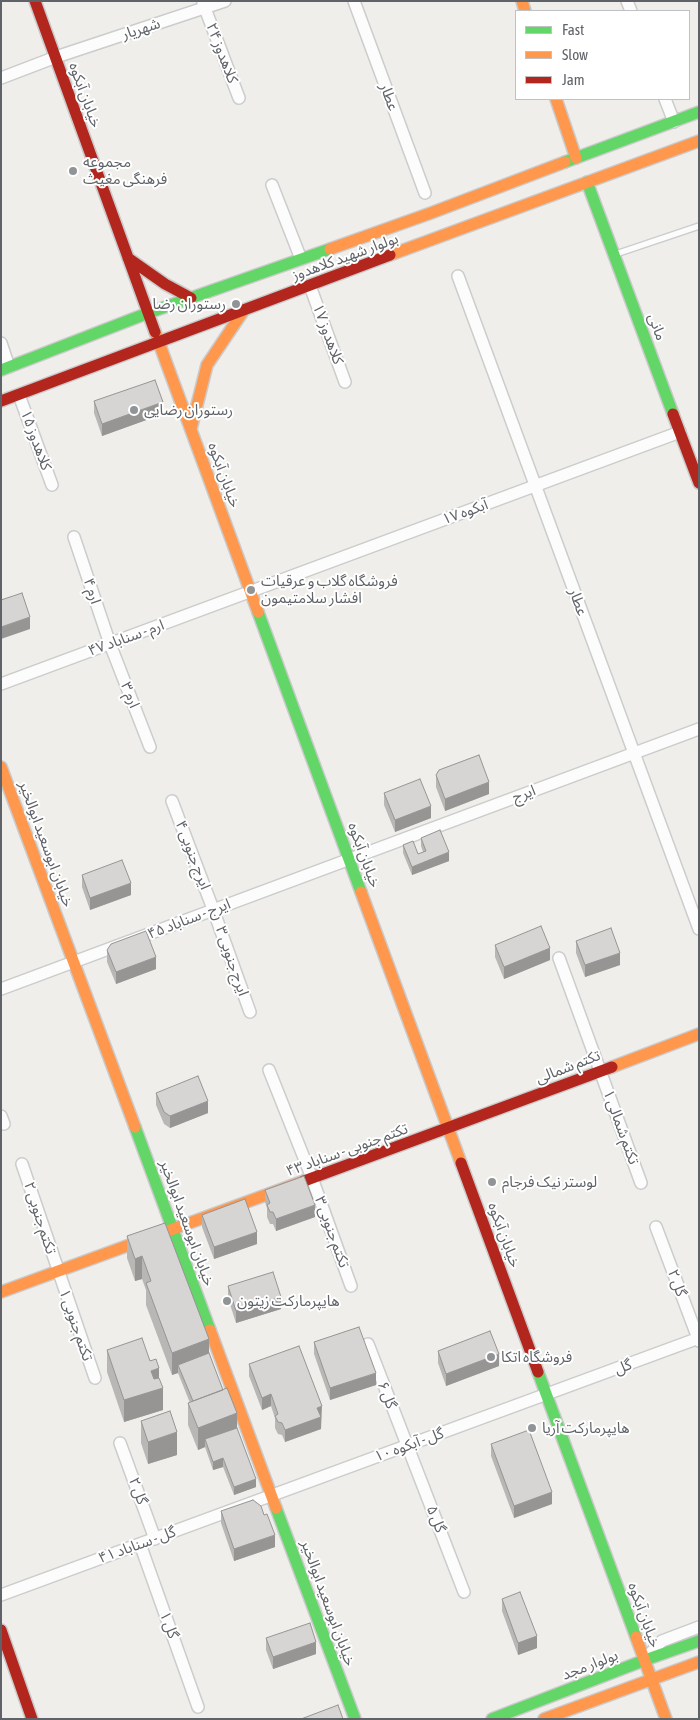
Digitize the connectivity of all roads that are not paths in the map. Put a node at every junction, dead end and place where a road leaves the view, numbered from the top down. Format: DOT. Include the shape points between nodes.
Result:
graph roads {
  1 [pos="35,1"];
  2 [pos="225,1"];
  3 [pos="354,1"];
  4 [pos="204,5"];
  5 [pos="56,57"];
  6 [pos="1,78"];
  7 [pos="239,98"];
  8 [pos="556,100"];
  9 [pos="665,100"];
  10 [pos="699,112"];
  11 [pos="674,122"];
  12 [pos="699,141"];
  13 [pos="576,158"];
  14 [pos="587,182"];
  15 [pos="272,184"];
  16 [pos="425,194"];
  17 [pos="699,226"];
  18 [pos="614,255"];
  19 [pos="128,258"];
  20 [pos="301,259"];
  21 [pos="458,276"];
  22 [pos="310,286"];
  23 [pos="191,298"];
  24 [pos="244,310"];
  25 [pos="148,313"];
  26 [pos="158,341"];
  27 [pos="1,343"];
  28 [pos="5,368"];
  29 [pos="345,382"];
  30 [pos="19,395"];
  31 [pos="1,401"];
  32 [pos="191,429"];
  33 [pos="680,432"];
  34 [pos="699,483"];
  35 [pos="52,485"];
  36 [pos="535,486"];
  37 [pos="74,537"];
  38 [pos="251,591"];
  39 [pos="110,644"];
  40 [pos="1,684"];
  41 [pos="699,730"];
  42 [pos="150,747"];
  43 [pos="634,753"];
  44 [pos="1,767"];
  45 [pos="172,801"];
  46 [pos="349,859"];
  47 [pos="213,909"];
  48 [pos="699,929"];
  49 [pos="559,958"];
  50 [pos="74,962"];
  51 [pos="1,989"];
  52 [pos="250,1012"];
  53 [pos="699,1034"];
  54 [pos="269,1070"];
  55 [pos="600,1071"];
  56 [pos="449,1128"];
  57 [pos="22,1164"];
  58 [pos="312,1178"];
  59 [pos="641,1183"];
  60 [pos="656,1227"];
  61 [pos="173,1229"];
  62 [pos="57,1271"];
  63 [pos="351,1286"];
  64 [pos="1,1292"];
  65 [pos="698,1339"];
  66 [pos="368,1344"];
  67 [pos="95,1378"];
  68 [pos="547,1395"];
  69 [pos="120,1443"];
  70 [pos="407,1446"];
  71 [pos="272,1496"];
  72 [pos="155,1539"];
  73 [pos="140,1544"];
  74 [pos="464,1592"];
  75 [pos="1,1595"];
  76 [pos="699,1627"];
  77 [pos="1,1630"];
  78 [pos="699,1641"];
  79 [pos="675,1649"];
  80 [pos="645,1660"];
  81 [pos="699,1662"];
  82 [pos="681,1668"];
  83 [pos="652,1679"];
  84 [pos="198,1707"];
  85 [pos="32,1719"];
  86 [pos="355,1719"];
  87 [pos="492,1719"];
  88 [pos="544,1719"];
  89 [pos="666,1719"];
  1 -- 5 [label="main road, خیابان آبکوه"];
  2 -- 4 [label="street, شهریار"];
  3 -- 16 [label="street, عطار"];
  4 -- 5 [label="street, شهریار"];
  4 -- 7 [label="street, کلاهدوز ۲۴"];
  5 -- 6 [label="street, شهریار"];
  5 -- 19 [label="main road, خیابان آبکوه"];
  8 -- 13 [label="main road"];
  9 -- 11 [label="street"];
  10 -- 11 [label="main road, بولوار شهید کلاهدوز"];
  11 -- 13 [label="main road, بولوار شهید کلاهدوز"];
  12 -- 14 [label="main road, بولوار شهید کلاهدوز"];
  13 -- 20 [label="main road, بولوار شهید کلاهدوز"];
  14 -- 18 [label="main road, مانی"];
  14 -- 22 [label="main road, بولوار شهید کلاهدوز"];
  15 -- 20 [label="street"];
  17 -- 18 [label="lane"];
  18 -- 33 [label="main road, مانی"];
  19 -- 23 [label="main road"];
  19 -- 25 [label="main road, خیابان آبکوه"];
  20 -- 23 [label="main road, بولوار شهید کلاهدوز"];
  21 -- 36 [label="street, عطار"];
  22 -- 24 [label="main road, بولوار شهید کلاهدوز"];
  22 -- 29 [label="street, کلاهدوز ۱۷"];
  23 -- 25 [label="main road, بولوار شهید کلاهدوز"];
  24 -- 26 [label="main road, بولوار شهید کلاهدوز"];
  24 -- 32 [label="main road" via="207,364"];
  25 -- 26 [label="main road, خیابان آبکوه"];
  25 -- 28 [label="main road, بولوار شهید کلاهدوز"];
  26 -- 30 [label="main road, بولوار شهید کلاهدوز"];
  26 -- 32 [label="main road, خیابان آبکوه"];
  27 -- 28 [label="street"];
  30 -- 31 [label="main road, بولوار شهید کلاهدوز"];
  30 -- 35 [label="street, کلاهدوز ۱۵"];
  32 -- 38 [label="main road, خیابان آبکوه"];
  33 -- 34 [label="main road, مانی"];
  33 -- 36 [label="street, آبکوه ۱۷"];
  36 -- 38 [label="street, آبکوه ۱۷"];
  36 -- 43 [label="street, عطار"];
  37 -- 39 [label="street, ارم ۴"];
  38 -- 39 [label="street, ارم - سناباد ۴۷"];
  38 -- 46 [label="main road, خیابان آبکوه"];
  39 -- 40 [label="street, ارم - سناباد ۴۷"];
  39 -- 42 [label="street, ارم ۳"];
  41 -- 43 [label="street, ایرج"];
  43 -- 46 [label="street, ایرج"];
  43 -- 48 [label="street, عطار"];
  44 -- 50 [label="main road, خیابان ابوسعید ابوالخیر"];
  45 -- 47 [label="street, ایرج جنوبی ۴"];
  46 -- 47 [label="street, ایرج - سناباد ۴۵"];
  46 -- 56 [label="main road, خیابان آبکوه"];
  47 -- 50 [label="street, ایرج - سناباد ۴۵"];
  47 -- 52 [label="street, ایرج جنوبی ۳"];
  49 -- 55 [label="street, تکتم شمالی ۱"];
  50 -- 51 [label="street, ایرج - سناباد ۴۵"];
  50 -- 61 [label="main road, خیابان ابوسعید ابوالخیر"];
  53 -- 55 [label="main road, تکتم شمالی"];
  54 -- 58 [label="street, تکتم جنوبی ۳"];
  55 -- 56 [label="main road, تکتم شمالی"];
  55 -- 59 [label="street, تکتم شمالی ۱"];
  56 -- 58 [label="main road, تکتم جنوبی - سناباد ۴۳"];
  56 -- 68 [label="main road, خیابان آبکوه"];
  57 -- 62 [label="street, تکتم جنوبی ۲"];
  58 -- 61 [label="main road, تکتم جنوبی - سناباد ۴۳"];
  58 -- 63 [label="street, تکتم جنوبی ۳"];
  60 -- 65 [label="street, گل ۲"];
  61 -- 62 [label="main road, تکتم جنوبی - سناباد ۴۳"];
  61 -- 71 [label="main road, خیابان ابوسعید ابوالخیر"];
  62 -- 64 [label="main road, تکتم جنوبی - سناباد ۴۳"];
  62 -- 67 [label="street, تکتم جنوبی ۱"];
  65 -- 68 [label="street, گل"];
  66 -- 70 [label="street, گل ۶"];
  68 -- 70 [label="street, گل - آبکوه ۱۰"];
  68 -- 80 [label="main road, خیابان آبکوه"];
  69 -- 72 [label="street, گل ۲"];
  70 -- 71 [label="street, گل - آبکوه ۱۰"];
  70 -- 74 [label="street, گل ۵"];
  71 -- 72 [label="street, گل - سناباد ۴۱"];
  71 -- 86 [label="main road, خیابان ابوسعید ابوالخیر"];
  72 -- 73 [label="street, گل - سناباد ۴۱"];
  73 -- 75 [label="street, گل - سناباد ۴۱"];
  73 -- 84 [label="street, گل ۱"];
  76 -- 80 [label="street" via="662,1641"];
  77 -- 85 [label="main road"];
  78 -- 79 [label="main road, بولوار مجد"];
  79 -- 80 [label="main road, بولوار مجد"];
  79 -- 82 [label="main road" via="674,1658"];
  80 -- 83 [label="main road, خیابان آبکوه"];
  80 -- 87 [label="main road, بولوار مجد"];
  81 -- 82 [label="main road"];
  82 -- 83 [label="main road"];
  83 -- 88 [label="main road"];
  83 -- 89 [label="main road, خیابان آبکوه"];
}
